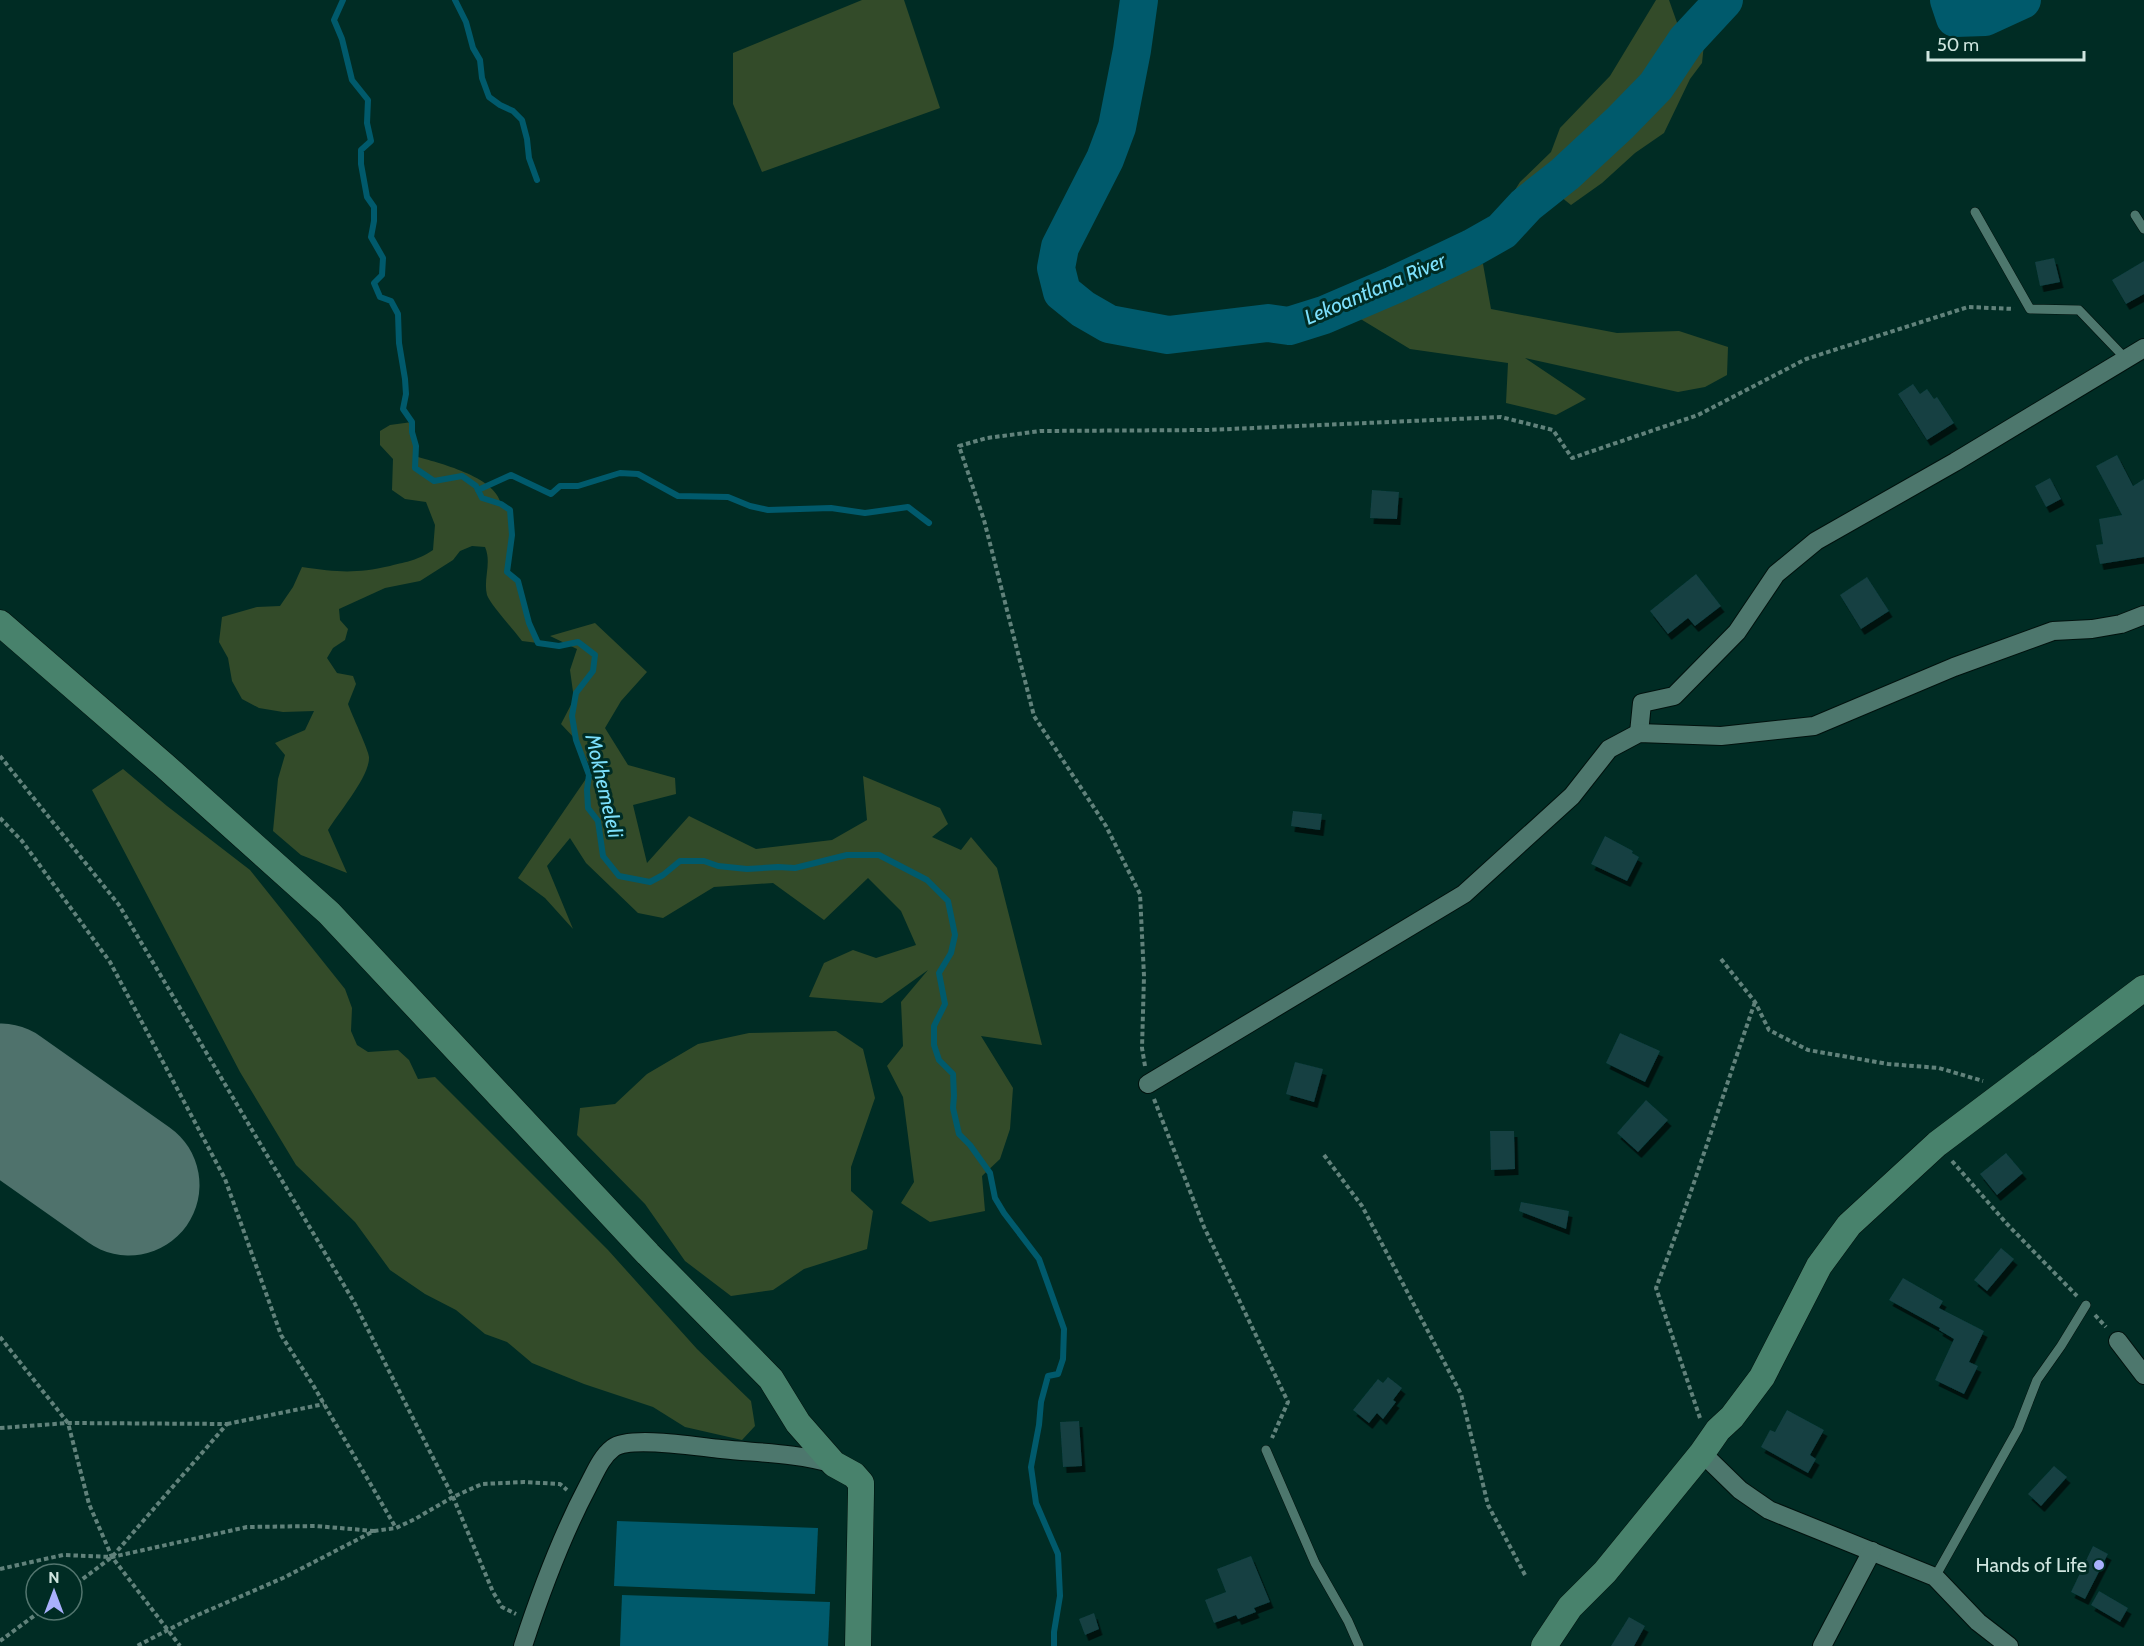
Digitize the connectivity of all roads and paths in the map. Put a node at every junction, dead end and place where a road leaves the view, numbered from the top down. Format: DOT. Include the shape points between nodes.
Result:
graph roads {
  1 [pos="1976,212"];
  2 [pos="2135,215"];
  3 [pos="2144,229"];
  4 [pos="2030,309"];
  5 [pos="2144,348"];
  6 [pos="2125,358"];
  7 [pos="2144,615"];
  8 [pos="0,623"];
  9 [pos="1639,733"];
  10 [pos="0,756"];
  11 [pos="0,818"];
  12 [pos="1721,959"];
  13 [pos="2144,988"];
  14 [pos="1755,1002"];
  15 [pos="1148,1084"];
  16 [pos="1996,1099"];
  17 [pos="1937,1144"];
  18 [pos="1324,1155"];
  19 [pos="2086,1305"];
  20 [pos="0,1336"];
  21 [pos="2118,1341"];
  22 [pos="2144,1376"];
  23 [pos="324,1404"];
  24 [pos="68,1423"];
  25 [pos="798,1423"];
  26 [pos="227,1424"];
  27 [pos="0,1428"];
  28 [pos="1707,1446"];
  29 [pos="1266,1450"];
  30 [pos="793,1455"];
  31 [pos="834,1464"];
  32 [pos="453,1497"];
  33 [pos="581,1500"];
  34 [pos="396,1528"];
  35 [pos="374,1532"];
  36 [pos="1872,1551"];
  37 [pos="112,1557"];
  38 [pos="0,1569"];
  39 [pos="1525,1575"];
  40 [pos="1935,1577"];
  41 [pos="84,1578"];
  42 [pos="26,1622"];
  43 [pos="531,1622"];
  44 [pos="167,1630"];
  45 [pos="0,1641"];
  46 [pos="137,1646"];
  47 [pos="180,1646"];
  48 [pos="523,1646"];
  49 [pos="858,1646"];
  50 [pos="1359,1646"];
  51 [pos="1544,1646"];
  52 [pos="1822,1646"];
  53 [pos="2009,1646"];
  1 -- 4 [label="lane"];
  2 -- 3 [label="lane"];
  4 -- 6 [label="lane" via="2079,310"];
  4 -- 15 [label="path" via="1968,307 1806,359 1698,415 1572,458 1553,430 1501,417 1208,430 1040,432 987,438 959,446 984,520 1034,717 1106,826 1140,894 1142,1048"];
  5 -- 6 [label="street"];
  6 -- 9 [label="street" via="1816,541 1776,574 1737,632 1674,696 1642,703"];
  7 -- 9 [label="street" via="2121,624 2053,631 1954,667 1814,726 1721,736"];
  8 -- 25 [label="street" via="329,913 648,1254 771,1379"];
  9 -- 15 [label="street" via="1609,749 1572,796 1464,894"];
  10 -- 32 [label="path" via="119,905 354,1302"];
  11 -- 23 [label="path" via="22,841 110,962 225,1179 281,1335"];
  12 -- 14 [label="path"];
  13 -- 16 [label="street"];
  14 -- 16 [label="path" via="1769,1030 1808,1050 1939,1068 1987,1083"];
  14 -- 28 [label="path" via="1656,1288"];
  15 -- 29 [label="path" via="1204,1227 1288,1402"];
  16 -- 17 [label="street"];
  17 -- 19 [label="path"];
  17 -- 28 [label="street" via="1849,1225 1819,1266 1762,1377"];
  18 -- 39 [label="path" via="1362,1206 1461,1394 1488,1506"];
  19 -- 21 [label="path"];
  19 -- 40 [label="lane" via="2037,1380 2018,1429"];
  20 -- 24 [label="path"];
  21 -- 22 [label="street"];
  23 -- 26 [label="path"];
  23 -- 34 [label="path"];
  24 -- 26 [label="path"];
  24 -- 27 [label="path"];
  24 -- 37 [label="path" via="89,1504"];
  25 -- 30 [label="street"];
  25 -- 31 [label="street"];
  26 -- 37 [label="path"];
  28 -- 36 [label="street" via="1740,1490 1769,1510"];
  28 -- 51 [label="street" via="1605,1572 1570,1607"];
  29 -- 50 [label="lane" via="1315,1563"];
  30 -- 31 [label="street"];
  30 -- 33 [label="street" via="671,1443 614,1447 599,1465"];
  31 -- 49 [label="street" via="861,1483"];
  32 -- 33 [label="path" via="482,1484 524,1482 560,1484"];
  32 -- 34 [label="path"];
  32 -- 43 [label="path" via="502,1607"];
  33 -- 43 [label="street"];
  34 -- 35 [label="path"];
  35 -- 37 [label="path" via="316,1526 247,1527"];
  35 -- 44 [label="path"];
  36 -- 40 [label="street"];
  36 -- 52 [label="street"];
  37 -- 38 [label="path" via="63,1555"];
  37 -- 41 [label="path"];
  37 -- 44 [label="path"];
  40 -- 53 [label="street" via="1978,1622"];
  42 -- 45 [label="path"];
  43 -- 48 [label="street"];
  44 -- 46 [label="path"];
  44 -- 47 [label="path"];
}
